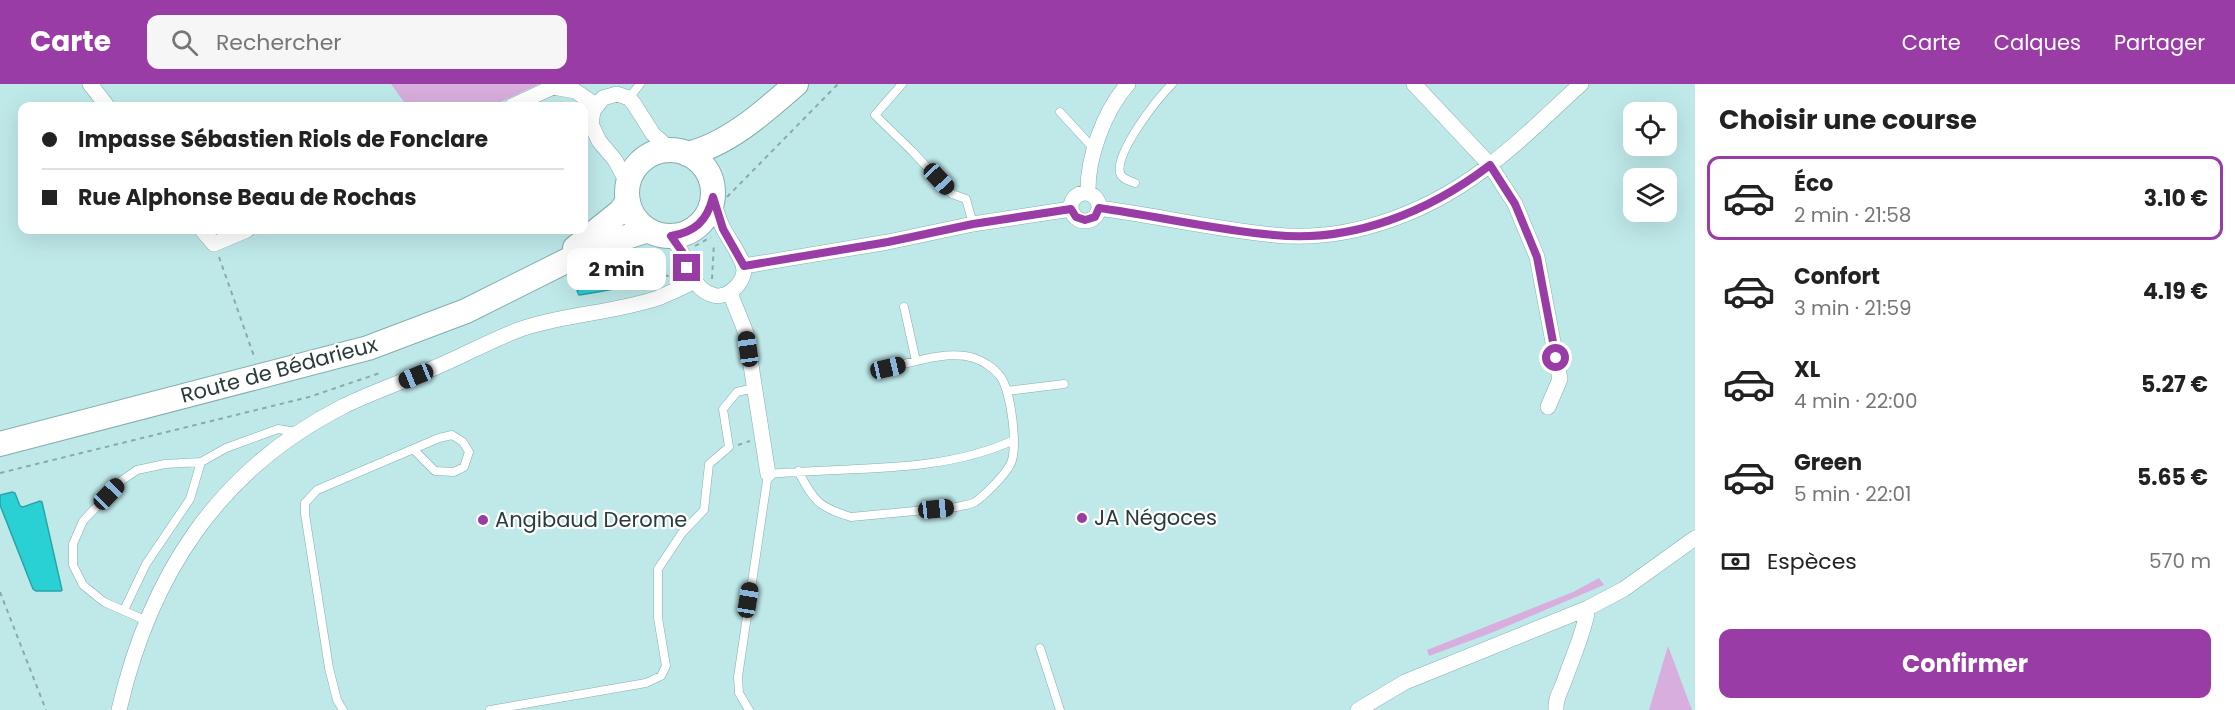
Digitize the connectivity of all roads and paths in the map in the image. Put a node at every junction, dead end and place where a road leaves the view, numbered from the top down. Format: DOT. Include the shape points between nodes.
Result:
graph roads {
  1 [pos="90,84"];
  2 [pos="640,84"];
  3 [pos="796,84"];
  4 [pos="838,84"];
  5 [pos="902,84"];
  6 [pos="1172,84"];
  7 [pos="1414,84"];
  8 [pos="1581,84"];
  9 [pos="1124,86"];
  10 [pos="628,98"];
  11 [pos="104,102"];
  12 [pos="521,102"];
  13 [pos="596,105"];
  14 [pos="770,106"];
  15 [pos="1060,112"];
  16 [pos="1094,149"];
  17 [pos="679,152"];
  18 [pos="1490,165"];
  19 [pos="1135,183"];
  20 [pos="716,192"];
  21 [pos="628,193"];
  22 [pos="1088,193"];
  23 [pos="1099,208"];
  24 [pos="1071,209"];
  25 [pos="973,224"];
  26 [pos="660,233"];
  27 [pos="205,234"];
  28 [pos="238,234"];
  29 [pos="714,235"];
  30 [pos="214,244"];
  31 [pos="744,266"];
  32 [pos="548,270"];
  33 [pos="668,276"];
  34 [pos="695,281"];
  35 [pos="632,289"];
  36 [pos="730,293"];
  37 [pos="711,295"];
  38 [pos="904,307"];
  39 [pos="916,362"];
  40 [pos="888,368"];
  41 [pos="384,372"];
  42 [pos="261,376"];
  43 [pos="1064,384"];
  44 [pos="754,388"];
  45 [pos="1007,392"];
  46 [pos="1548,407"];
  47 [pos="301,432"];
  48 [pos="761,438"];
  49 [pos="1014,440"];
  50 [pos="0,444"];
  51 [pos="729,447"];
  52 [pos="413,449"];
  53 [pos="201,462"];
  54 [pos="798,471"];
  55 [pos="0,473"];
  56 [pos="768,474"];
  57 [pos="1695,538"];
  58 [pos="0,592"];
  59 [pos="1588,608"];
  60 [pos="124,610"];
  61 [pos="147,621"];
  62 [pos="1040,648"];
  63 [pos="1556,705"];
  64 [pos="46,710"];
  65 [pos="119,710"];
  66 [pos="343,710"];
  67 [pos="490,710"];
  68 [pos="748,710"];
  69 [pos="1060,710"];
  70 [pos="1358,710"];
  71 [pos="1542,710"];
  1 -- 11 [label="street"];
  2 -- 10 [label="lane"];
  3 -- 14 [label="main road"];
  4 -- 20 [label="path"];
  5 -- 25 [label="lane" via="875,115 952,194 966,199"];
  6 -- 19 [label="lane" via="1142,120 1121,164 1120,173"];
  7 -- 18 [label="street"];
  8 -- 18 [label="street"];
  9 -- 16 [label="street"];
  10 -- 13 [label="street" via="610,95"];
  10 -- 17 [label="street" via="654,134"];
  12 -- 13 [label="street" via="553,87 575,91"];
  13 -- 21 [label="street" via="591,117 594,132 615,160"];
  14 -- 17 [label="main road" via="700,151"];
  14 -- 20 [label="main road" via="719,160"];
  15 -- 16 [label="lane"];
  16 -- 22 [label="street"];
  17 -- 20 [label="main road" via="705,168"];
  17 -- 21 [label="main road" via="648,156 632,173"];
  18 -- 23 [label="street" via="1409,214 1356,230 1320,235 1275,236"];
  18 -- 46 [label="street" via="1515,204 1537,257 1560,379"];
  20 -- 26 [label="main road" via="704,220 689,231"];
  20 -- 31 [label="street" via="723,229"];
  21 -- 26 [label="main road" via="639,222"];
  21 -- 32 [label="main road, Route de Bédarieux" via="621,211"];
  22 -- 23 [label="street" via="1096,198"];
  22 -- 24 [label="street" via="1078,195"];
  23 -- 24 [label="street" via="1095,217 1085,220 1076,217"];
  24 -- 25 [label="street"];
  25 -- 31 [label="street"];
  26 -- 32 [label="main road, Route de Bédarieux" via="590,249"];
  26 -- 34 [label="street" via="683,253"];
  27 -- 30 [label="street"];
  28 -- 30 [label="street"];
  29 -- 37 [label="path"];
  30 -- 42 [label="path"];
  31 -- 36 [label="street" via="742,279"];
  32 -- 42 [label="main road, Route de Bédarieux" via="466,311 379,344"];
  33 -- 35 [label="path"];
  34 -- 37 [label="street"];
  34 -- 47 [label="street" via="648,300 520,329 341,408"];
  36 -- 37 [label="street"];
  36 -- 44 [label="street" via="746,333"];
  38 -- 39 [label="lane"];
  39 -- 40 [label="lane"];
  39 -- 45 [label="lane" via="965,356 976,359 1001,377"];
  41 -- 55 [label="path" via="309,397"];
  42 -- 50 [label="main road, Route de Bédarieux"];
  43 -- 45 [label="lane"];
  44 -- 48 [label="street"];
  44 -- 51 [label="lane" via="737,392 723,409"];
  45 -- 49 [label="lane"];
  47 -- 53 [label="lane" via="278,429 226,448"];
  47 -- 61 [label="street" via="223,496 191,536"];
  48 -- 51 [label="path"];
  48 -- 56 [label="street"];
  49 -- 54 [label="lane" via="993,450 949,461"];
  49 -- 54 [label="lane" via="1011,464 1001,477 974,502 957,507 850,517 814,500"];
  51 -- 67 [label="lane" via="710,464 704,510 682,533 658,569 658,618 666,666 661,676 646,683"];
  52 -- 52 [label="lane" via="435,471 454,472 464,467 468,452 463,442 452,435"];
  52 -- 66 [label="lane" via="317,490 305,503 329,668"];
  53 -- 60 [label="lane" via="190,499 146,564"];
  53 -- 60 [label="lane" via="137,470 83,521 73,544 73,565 83,585 104,602"];
  54 -- 56 [label="lane"];
  56 -- 68 [label="lane" via="738,677 739,693"];
  57 -- 59 [label="street" via="1623,589"];
  58 -- 64 [label="path"];
  59 -- 63 [label="street"];
  59 -- 70 [label="street" via="1405,682"];
  60 -- 61 [label="lane"];
  61 -- 65 [label="street" via="128,671"];
  62 -- 69 [label="lane"];
  63 -- 71 [label="street"];
}
